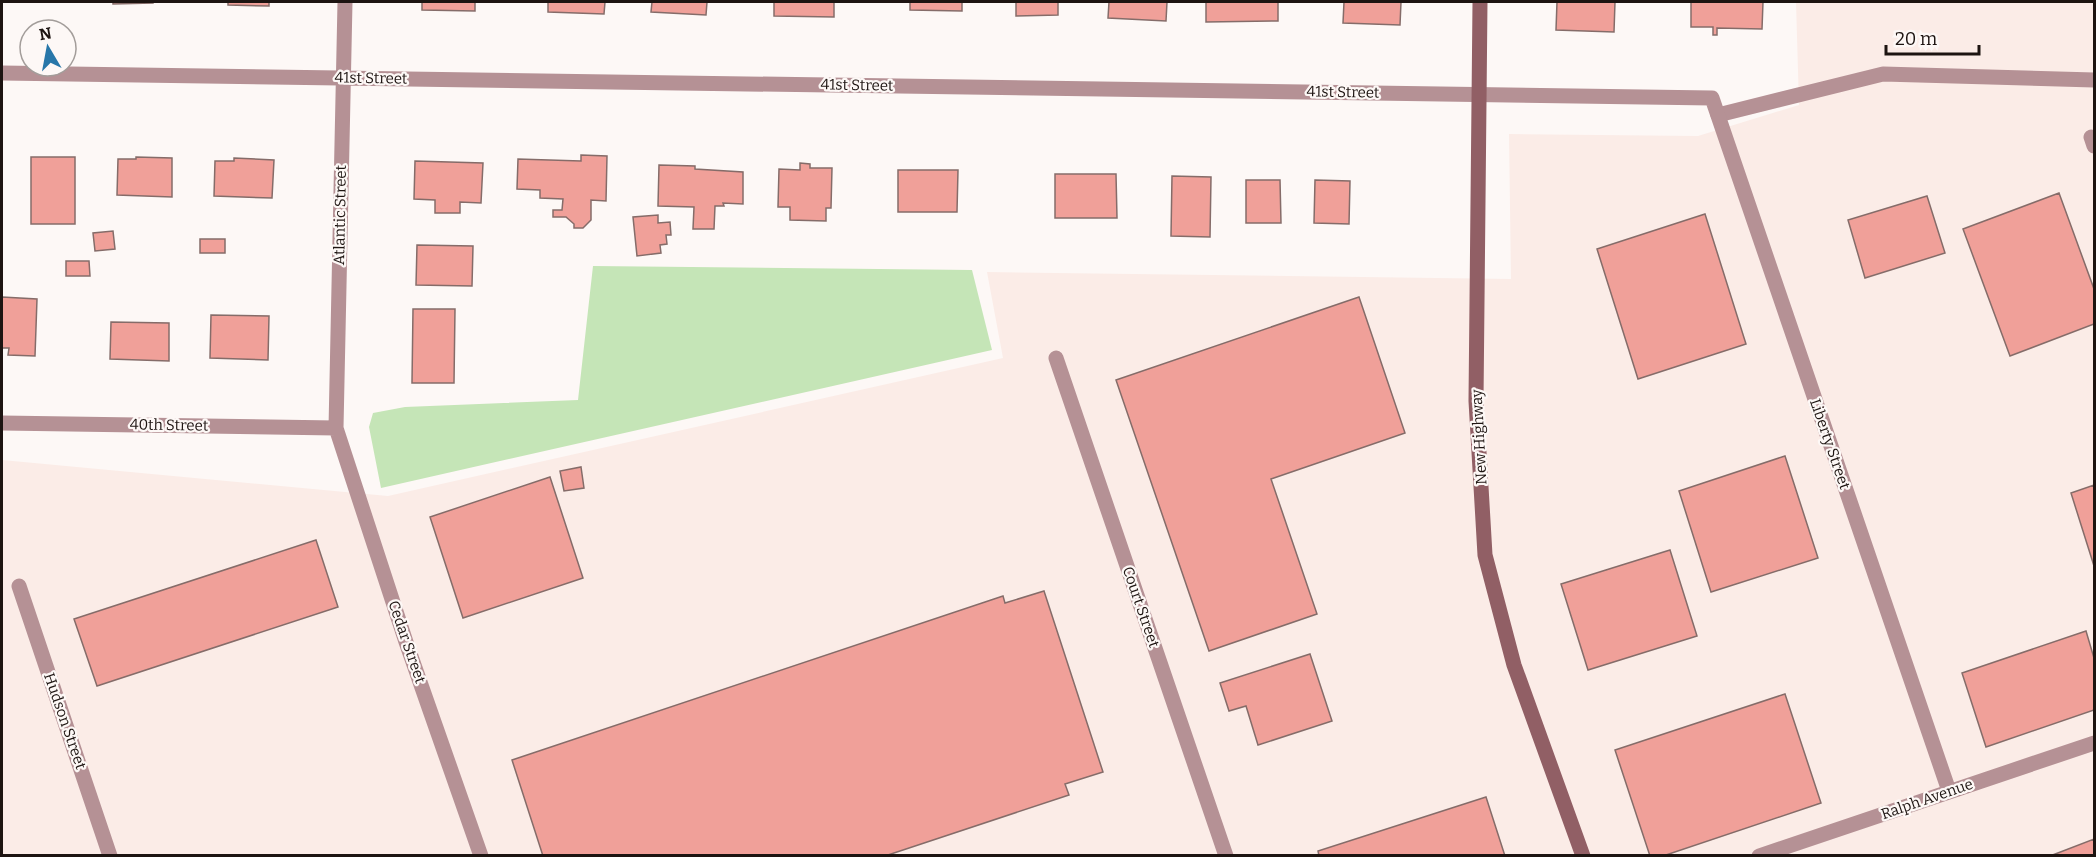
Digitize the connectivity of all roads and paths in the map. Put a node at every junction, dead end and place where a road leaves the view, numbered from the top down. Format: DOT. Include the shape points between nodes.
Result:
graph roads {
  1 [pos="345,2"];
  2 [pos="1480,2"];
  3 [pos="2,73"];
  4 [pos="343,78"];
  5 [pos="2094,80"];
  6 [pos="1478,94"];
  7 [pos="1712,98"];
  8 [pos="1718,115"];
  9 [pos="1056,358"];
  10 [pos="2,423"];
  11 [pos="336,428"];
  12 [pos="19,586"];
  13 [pos="2094,743"];
  14 [pos="1949,791"];
  15 [pos="110,855"];
  16 [pos="481,855"];
  17 [pos="1226,855"];
  18 [pos="1583,855"];
  19 [pos="1759,855"];
  1 -- 4 [label="street, Atlantic Street"];
  2 -- 6 [label="main road, New Highway"];
  3 -- 4 [label="street, 41st Street"];
  4 -- 6 [label="street, 41st Street"];
  4 -- 11 [label="street, Atlantic Street"];
  5 -- 8 [label="street" via="1883,74"];
  6 -- 7 [label="street, 41st Street"];
  6 -- 18 [label="main road, New Highway" via="1476,401 1485,555 1514,665"];
  7 -- 8 [label="street, Liberty Street"];
  8 -- 14 [label="street, Liberty Street"];
  9 -- 17 [label="street, Court Street"];
  10 -- 11 [label="street, 40th Street"];
  11 -- 16 [label="street, Cedar Street"];
  12 -- 15 [label="street, Hudson Street"];
  13 -- 14 [label="street, Ralph Avenue"];
  14 -- 19 [label="street, Ralph Avenue"];
}
